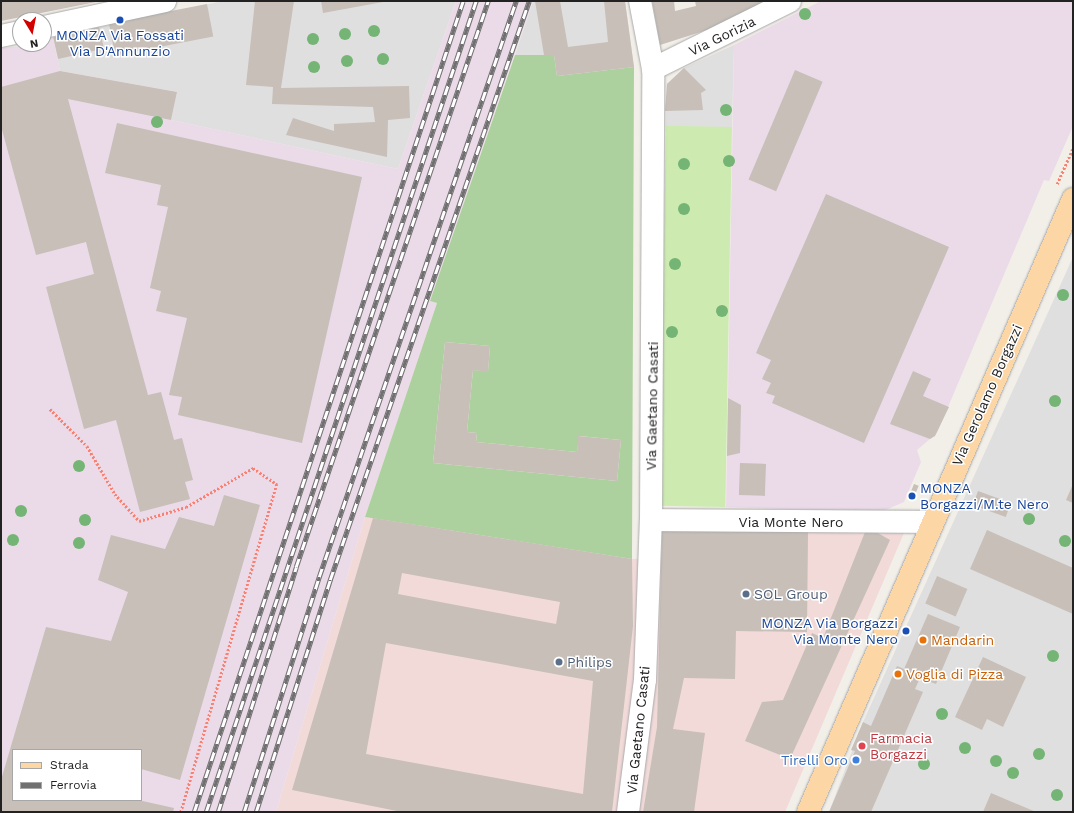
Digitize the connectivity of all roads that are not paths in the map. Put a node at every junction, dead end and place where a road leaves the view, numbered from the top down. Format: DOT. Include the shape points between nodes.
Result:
graph roads {
  1 [pos="165,1"];
  2 [pos="640,1"];
  3 [pos="790,1"];
  4 [pos="52,25"];
  5 [pos="12,34"];
  6 [pos="1,36"];
  7 [pos="653,69"];
  8 [pos="1071,208"];
  9 [pos="651,520"];
  10 [pos="932,522"];
  11 [pos="628,812"];
  12 [pos="808,812"];
  1 -- 4 [label="street"];
  2 -- 7 [label="street, Via Gaetano Casati"];
  3 -- 7 [label="street, Via Gorizia"];
  5 -- 6 [label="street"];
  7 -- 9 [label="street, Via Gaetano Casati"];
  8 -- 10 [label="main road, Via Gerolamo Borgazzi"];
  9 -- 10 [label="street, Via Monte Nero"];
  9 -- 11 [label="street, Via Gaetano Casati" via="645,680"];
  10 -- 12 [label="main road, Via Gerolamo Borgazzi"];
}
